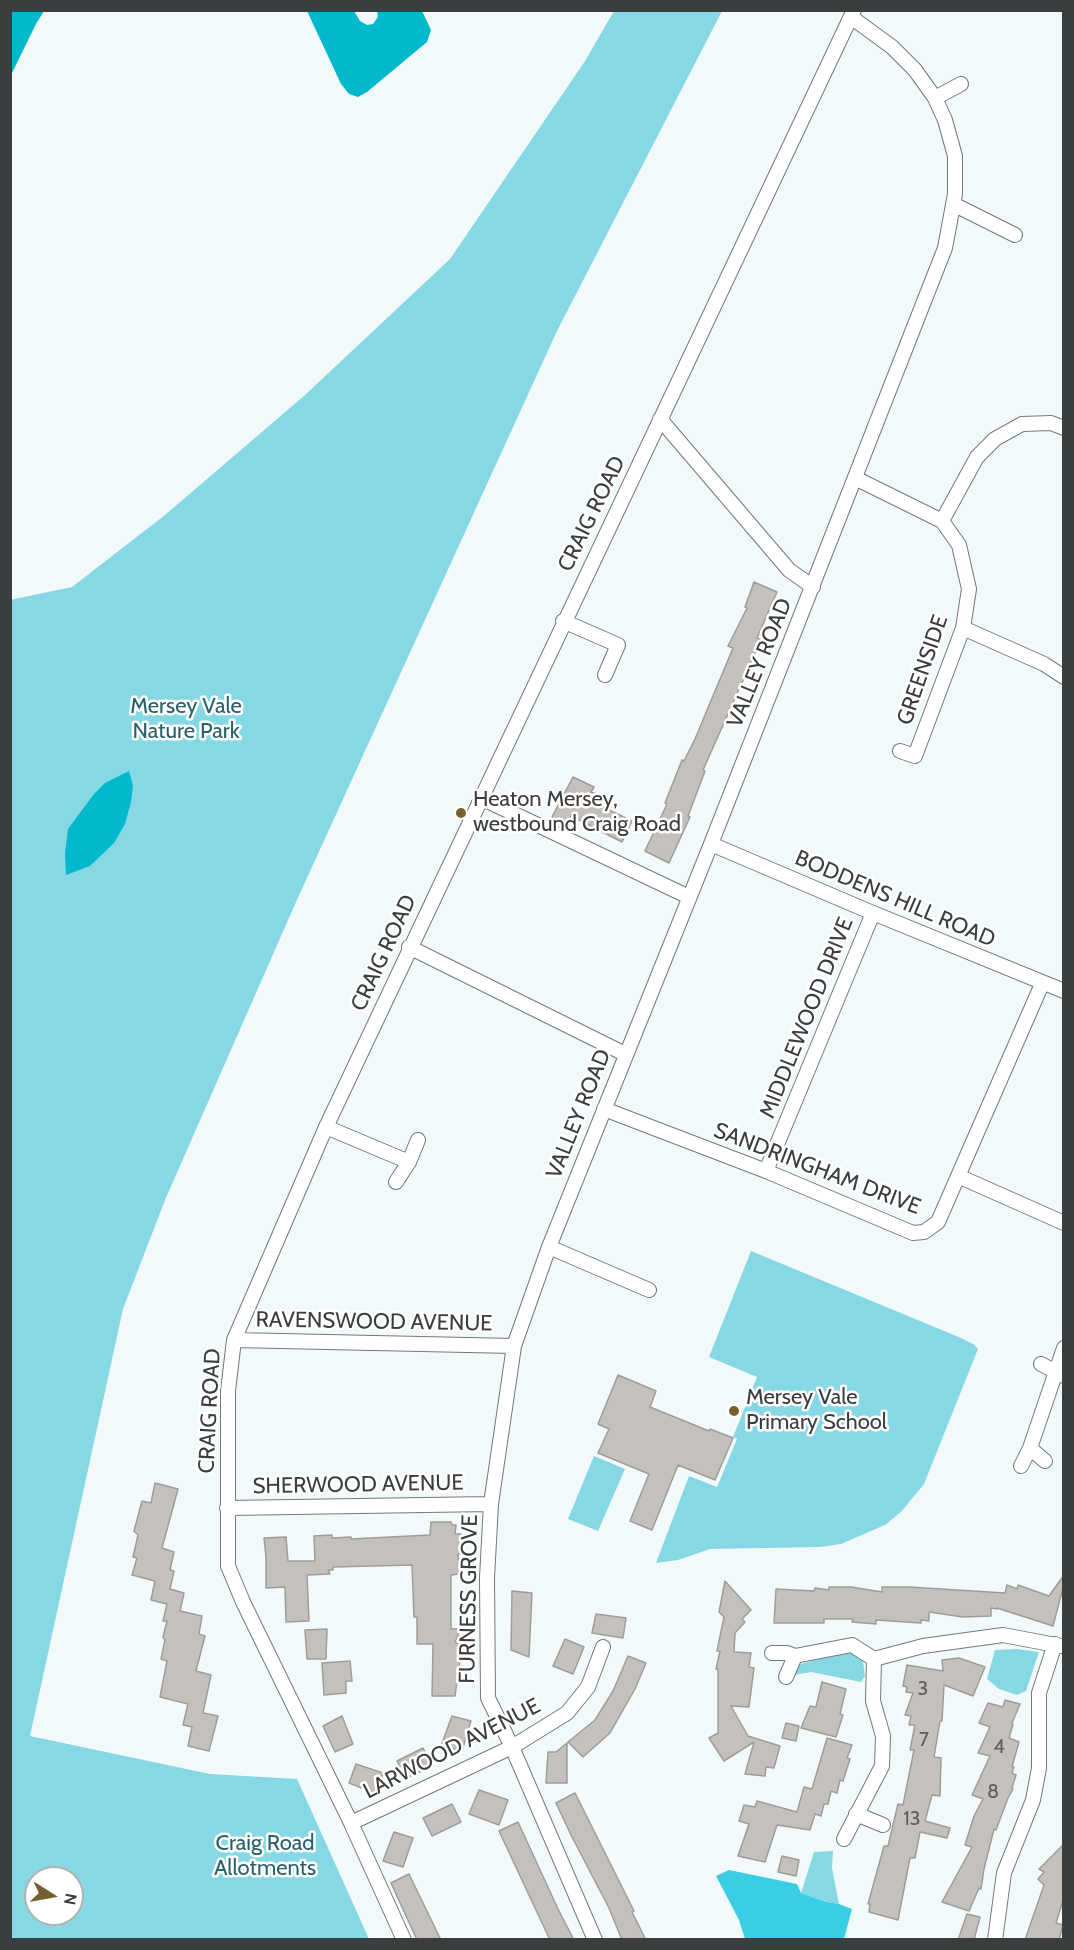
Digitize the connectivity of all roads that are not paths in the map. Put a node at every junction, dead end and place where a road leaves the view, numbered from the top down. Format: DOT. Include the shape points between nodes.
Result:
graph roads {
  1 [pos="852,14"];
  2 [pos="961,84"];
  3 [pos="935,98"];
  4 [pos="952,204"];
  5 [pos="1015,235"];
  6 [pos="660,419"];
  7 [pos="1064,428"];
  8 [pos="855,478"];
  9 [pos="942,521"];
  10 [pos="813,587"];
  11 [pos="563,621"];
  12 [pos="963,628"];
  13 [pos="605,675"];
  14 [pos="1064,677"];
  15 [pos="900,751"];
  16 [pos="481,798"];
  17 [pos="711,844"];
  18 [pos="689,897"];
  19 [pos="873,913"];
  20 [pos="409,947"];
  21 [pos="1042,984"];
  22 [pos="1064,991"];
  23 [pos="625,1054"];
  24 [pos="604,1108"];
  25 [pos="326,1126"];
  26 [pos="418,1140"];
  27 [pos="409,1162"];
  28 [pos="766,1171"];
  29 [pos="958,1176"];
  30 [pos="396,1182"];
  31 [pos="1064,1223"];
  32 [pos="549,1247"];
  33 [pos="649,1290"];
  34 [pos="234,1340"];
  35 [pos="514,1346"];
  36 [pos="1064,1348"];
  37 [pos="1041,1365"];
  38 [pos="1059,1374"];
  39 [pos="1030,1448"];
  40 [pos="1045,1461"];
  41 [pos="1022,1466"];
  42 [pos="491,1504"];
  43 [pos="227,1508"];
  44 [pos="1059,1645"];
  45 [pos="603,1647"];
  46 [pos="772,1653"];
  47 [pos="795,1656"];
  48 [pos="874,1659"];
  49 [pos="786,1677"];
  50 [pos="512,1747"];
  51 [pos="856,1814"];
  52 [pos="351,1823"];
  53 [pos="883,1826"];
  54 [pos="844,1839"];
  55 [pos="404,1940"];
  56 [pos="596,1940"];
  57 [pos="995,1940"];
  1 -- 3 [label="street, VALLEY ROAD" via="915,70"];
  1 -- 6 [label="street, CRAIG ROAD"];
  2 -- 3 [label="street"];
  3 -- 4 [label="street, VALLEY ROAD" via="955,156"];
  4 -- 5 [label="street"];
  4 -- 8 [label="street, VALLEY ROAD" via="945,248"];
  6 -- 10 [label="street" via="789,570"];
  6 -- 11 [label="street, CRAIG ROAD"];
  7 -- 9 [label="street" via="1051,423 1022,424 995,439 977,457"];
  8 -- 9 [label="street, GREENSIDE"];
  8 -- 10 [label="street, VALLEY ROAD"];
  9 -- 12 [label="street, GREENSIDE" via="959,545 969,589"];
  10 -- 17 [label="street, VALLEY ROAD"];
  11 -- 13 [label="street" via="618,645"];
  11 -- 16 [label="street, CRAIG ROAD"];
  12 -- 14 [label="street"];
  12 -- 15 [label="street, GREENSIDE" via="915,756"];
  16 -- 18 [label="street"];
  16 -- 20 [label="street, CRAIG ROAD"];
  17 -- 18 [label="street, VALLEY ROAD"];
  17 -- 19 [label="street, BODDENS HILL ROAD"];
  18 -- 23 [label="street, VALLEY ROAD"];
  19 -- 21 [label="street, BODDENS HILL ROAD"];
  19 -- 28 [label="street, MIDDLEWOOD DRIVE"];
  20 -- 23 [label="street"];
  20 -- 25 [label="street, CRAIG ROAD"];
  21 -- 22 [label="street, BODDENS HILL ROAD"];
  21 -- 29 [label="street, SANDRINGHAM DRIVE"];
  23 -- 24 [label="street, VALLEY ROAD"];
  24 -- 28 [label="street, SANDRINGHAM DRIVE"];
  24 -- 32 [label="street, VALLEY ROAD"];
  25 -- 27 [label="street"];
  25 -- 34 [label="street, CRAIG ROAD"];
  26 -- 27 [label="street"];
  27 -- 30 [label="street"];
  28 -- 29 [label="street, SANDRINGHAM DRIVE" via="913,1233 924,1232 938,1222"];
  29 -- 31 [label="street"];
  32 -- 33 [label="street"];
  32 -- 35 [label="street, VALLEY ROAD"];
  34 -- 35 [label="street, RAVENSWOOD AVENUE"];
  34 -- 43 [label="street, CRAIG ROAD" via="228,1391"];
  35 -- 42 [label="street, FURNESS GROVE"];
  36 -- 38 [label="street"];
  37 -- 38 [label="street"];
  38 -- 39 [label="street"];
  39 -- 40 [label="street"];
  39 -- 41 [label="street"];
  42 -- 43 [label="street, SHERWOOD AVENUE"];
  42 -- 50 [label="street, FURNESS GROVE" via="488,1698"];
  43 -- 52 [label="street, CRAIG ROAD" via="228,1566"];
  44 -- 48 [label="street" via="1003,1635 923,1646"];
  44 -- 57 [label="street" via="1039,1693 1038,1768 1033,1800 1004,1873"];
  45 -- 50 [label="street, LARWOOD AVENUE" via="588,1687 567,1713"];
  46 -- 47 [label="street"];
  47 -- 48 [label="street" via="852,1645"];
  47 -- 49 [label="street"];
  48 -- 51 [label="street" via="873,1701 883,1736 882,1766"];
  50 -- 52 [label="street, LARWOOD AVENUE"];
  50 -- 56 [label="street, FURNESS GROVE"];
  51 -- 53 [label="street"];
  51 -- 54 [label="street"];
  52 -- 55 [label="street, CRAIG ROAD"];
}
